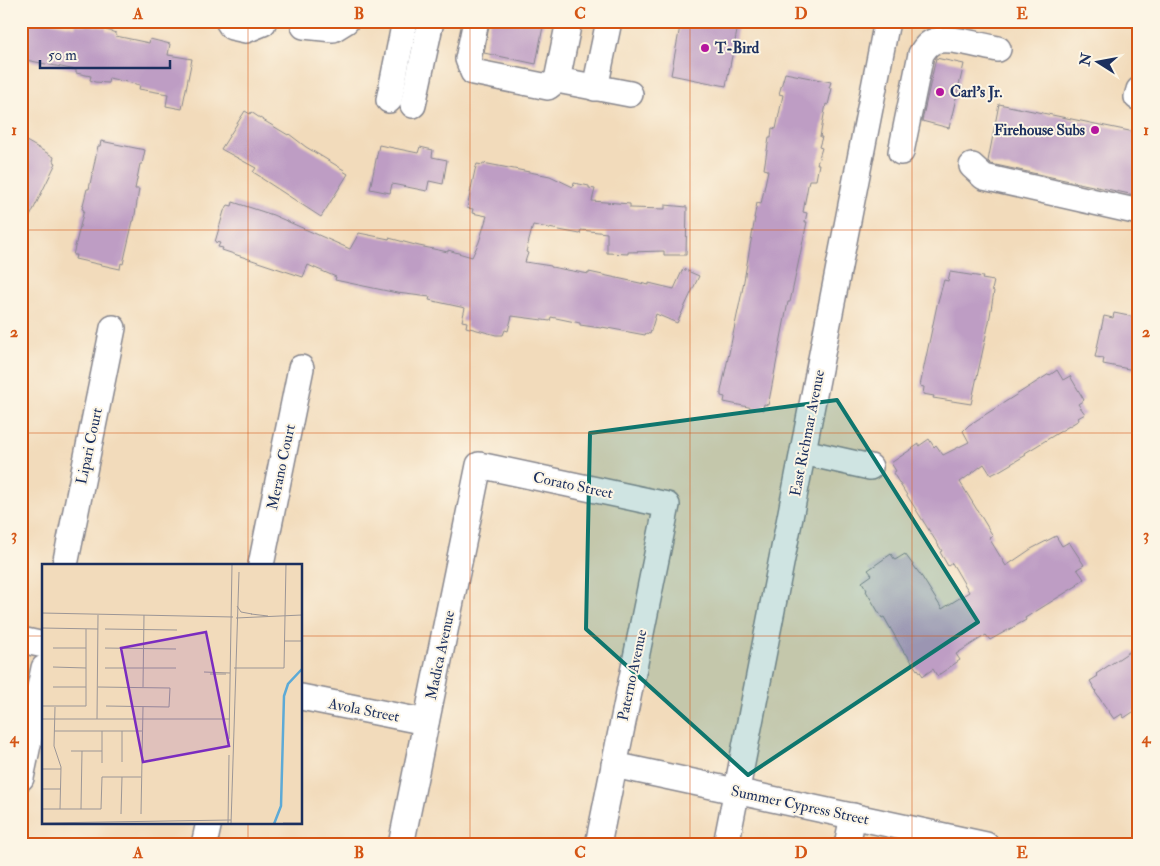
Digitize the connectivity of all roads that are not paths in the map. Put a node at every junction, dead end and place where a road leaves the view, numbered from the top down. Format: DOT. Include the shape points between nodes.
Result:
graph roads {
  1 [pos="228,21"];
  2 [pos="263,21"];
  3 [pos="304,21"];
  4 [pos="346,21"];
  5 [pos="405,21"];
  6 [pos="431,21"];
  7 [pos="476,21"];
  8 [pos="569,21"];
  9 [pos="609,21"];
  10 [pos="887,21"];
  11 [pos="998,49"];
  12 [pos="557,80"];
  13 [pos="594,88"];
  14 [pos="630,94"];
  15 [pos="901,152"];
  16 [pos="972,166"];
  17 [pos="1139,212"];
  18 [pos="113,328"];
  19 [pos="301,368"];
  20 [pos="803,452"];
  21 [pos="479,465"];
  22 [pos="870,467"];
  23 [pos="667,505"];
  24 [pos="65,564"];
  25 [pos="261,564"];
  26 [pos="21,640"];
  27 [pos="42,644"];
  28 [pos="42,678"];
  29 [pos="302,697"];
  30 [pos="426,722"];
  31 [pos="614,765"];
  32 [pos="21,778"];
  33 [pos="736,791"];
  34 [pos="853,816"];
  35 [pos="209,824"];
  36 [pos="204,845"];
  37 [pos="401,845"];
  38 [pos="598,845"];
  39 [pos="726,845"];
  40 [pos="847,845"];
  41 [pos="986,845"];
  1 -- 2 [label="street" via="232,27 246,30"];
  3 -- 4 [label="street" via="304,26 333,29"];
  5 -- 6 [label="street" via="401,103"];
  7 -- 12 [label="street" via="468,59 473,72 548,86"];
  8 -- 12 [label="street"];
  9 -- 13 [label="street"];
  10 -- 20 [label="street, East Richmar Avenue"];
  11 -- 15 [label="street" via="947,40 925,46"];
  12 -- 13 [label="street"];
  13 -- 14 [label="street"];
  16 -- 17 [label="street" via="984,177"];
  18 -- 24 [label="street, Lipari Court"];
  19 -- 25 [label="street, Merano Court"];
  20 -- 22 [label="street"];
  20 -- 33 [label="street, East Richmar Avenue"];
  21 -- 23 [label="street, Corato Street"];
  21 -- 30 [label="street, Madica Avenue"];
  23 -- 31 [label="street, Paterno Avenue"];
  26 -- 27 [label="street"];
  28 -- 32 [label="street"];
  29 -- 30 [label="street, Avola Street"];
  30 -- 37 [label="street, Madica Avenue"];
  31 -- 33 [label="street, Summer Cypress Street"];
  31 -- 38 [label="street, Paterno Avenue"];
  33 -- 34 [label="street, Summer Cypress Street"];
  33 -- 39 [label="street, East Richmar Avenue"];
  34 -- 40 [label="street"];
  34 -- 41 [label="street, Summer Cypress Street"];
  35 -- 36 [label="street"];
}
